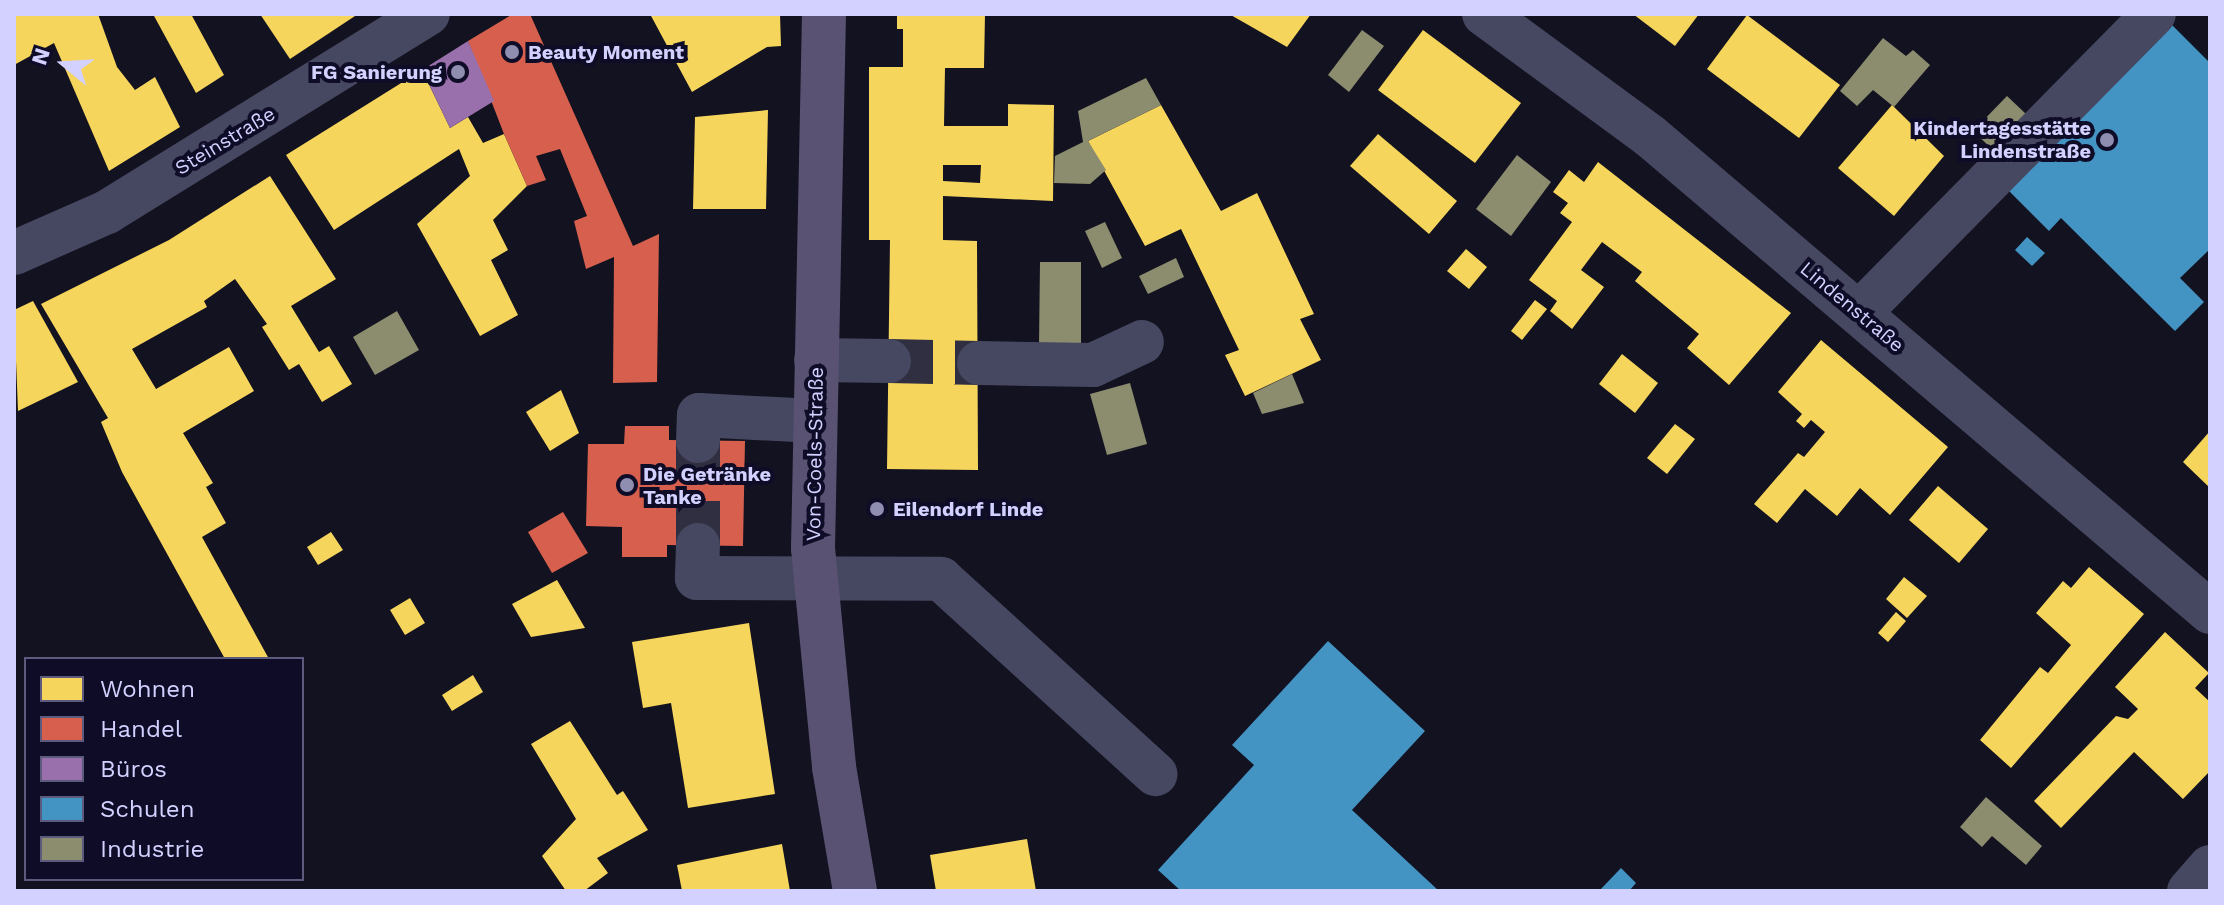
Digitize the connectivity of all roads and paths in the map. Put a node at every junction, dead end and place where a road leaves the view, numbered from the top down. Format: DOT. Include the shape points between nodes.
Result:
graph roads {
  1 [pos="428,14"];
  2 [pos="824,14"];
  3 [pos="1484,14"];
  4 [pos="2154,14"];
  5 [pos="14,253"];
  6 [pos="1859,313"];
  7 [pos="1142,342"];
  8 [pos="816,360"];
  9 [pos="889,361"];
  10 [pos="979,363"];
  11 [pos="815,421"];
  12 [pos="698,441"];
  13 [pos="698,545"];
  14 [pos="815,581"];
  15 [pos="2210,612"];
  16 [pos="1155,774"];
  17 [pos="2210,867"];
  18 [pos="855,891"];
  19 [pos="2189,891"];
  1 -- 5 [label="street, Steinstraße" via="107,212"];
  2 -- 8 [label="main road, Von-Coels-Straße"];
  3 -- 6 [label="street, Lindenstraße" via="1650,136"];
  4 -- 6 [label="street"];
  6 -- 15 [label="street, Lindenstraße"];
  7 -- 10 [label="street" via="1093,365"];
  8 -- 9 [label="street"];
  8 -- 11 [label="main road, Von-Coels-Straße"];
  11 -- 12 [label="street" via="699,415"];
  11 -- 14 [label="main road, Von-Coels-Straße"];
  13 -- 14 [label="street" via="697,578"];
  14 -- 16 [label="street" via="941,579"];
  14 -- 18 [label="main road, Von-Coels-Straße" via="834,767"];
  17 -- 19 [label="street"];
}
